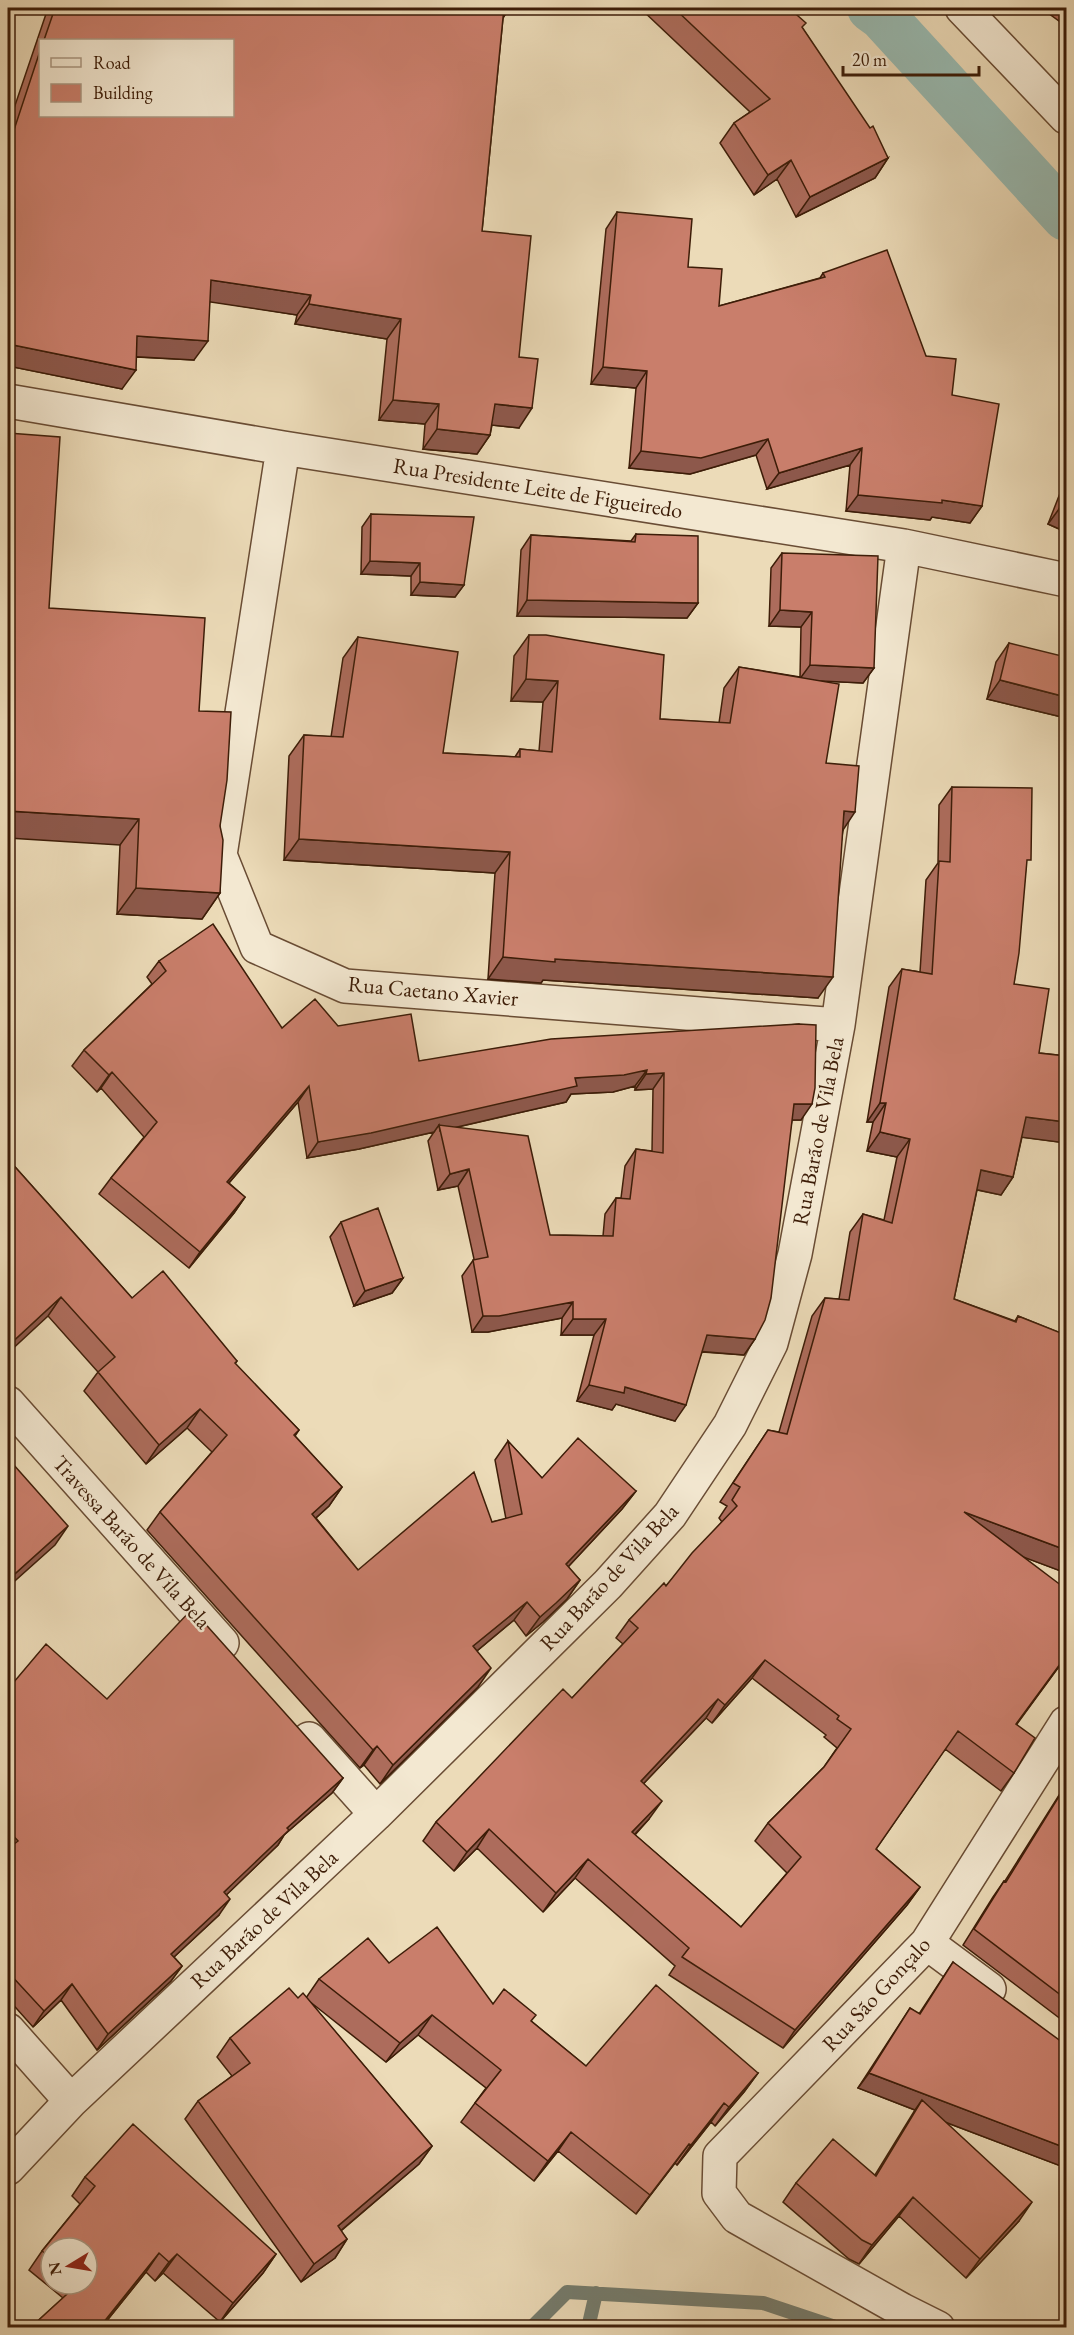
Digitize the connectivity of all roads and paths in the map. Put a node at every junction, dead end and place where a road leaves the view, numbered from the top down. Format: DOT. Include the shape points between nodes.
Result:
graph roads {
  1 [pos="962,8"];
  2 [pos="1066,117"];
  3 [pos="8,401"];
  4 [pos="283,448"];
  5 [pos="904,546"];
  6 [pos="1066,580"];
  7 [pos="838,1024"];
  8 [pos="8,1403"];
  9 [pos="240,1662"];
  10 [pos="288,1716"];
  11 [pos="1066,1723"];
  12 [pos="376,1814"];
  13 [pos="927,1943"];
  14 [pos="1011,2005"];
  15 [pos="8,2030"];
  16 [pos="71,2102"];
  17 [pos="8,2168"];
  18 [pos="938,2328"];
  1 -- 2 [label="street"];
  3 -- 4 [label="street, Rua Presidente Leite de Figueiredo"];
  4 -- 5 [label="street, Rua Presidente Leite de Figueiredo"];
  4 -- 7 [label="street, Rua Caetano Xavier" via="220,855 257,947 345,986"];
  5 -- 6 [label="street, Rua Presidente Leite de Figueiredo"];
  5 -- 7 [label="street, Rua Barão de Vila Bela"];
  7 -- 12 [label="street, Rua Barão de Vila Bela" via="795,1254 771,1343 730,1425 670,1515 615,1576"];
  8 -- 9 [label="street, Travessa Barão de Vila Bela"];
  10 -- 12 [label="street"];
  11 -- 13 [label="street, Rua São Gonçalo"];
  12 -- 16 [label="street, Rua Barão de Vila Bela"];
  13 -- 14 [label="street"];
  13 -- 18 [label="street, Rua São Gonçalo" via="720,2156 719,2193 737,2217"];
  15 -- 16 [label="street"];
  16 -- 17 [label="street, Rua Barão de Vila Bela"];
}
